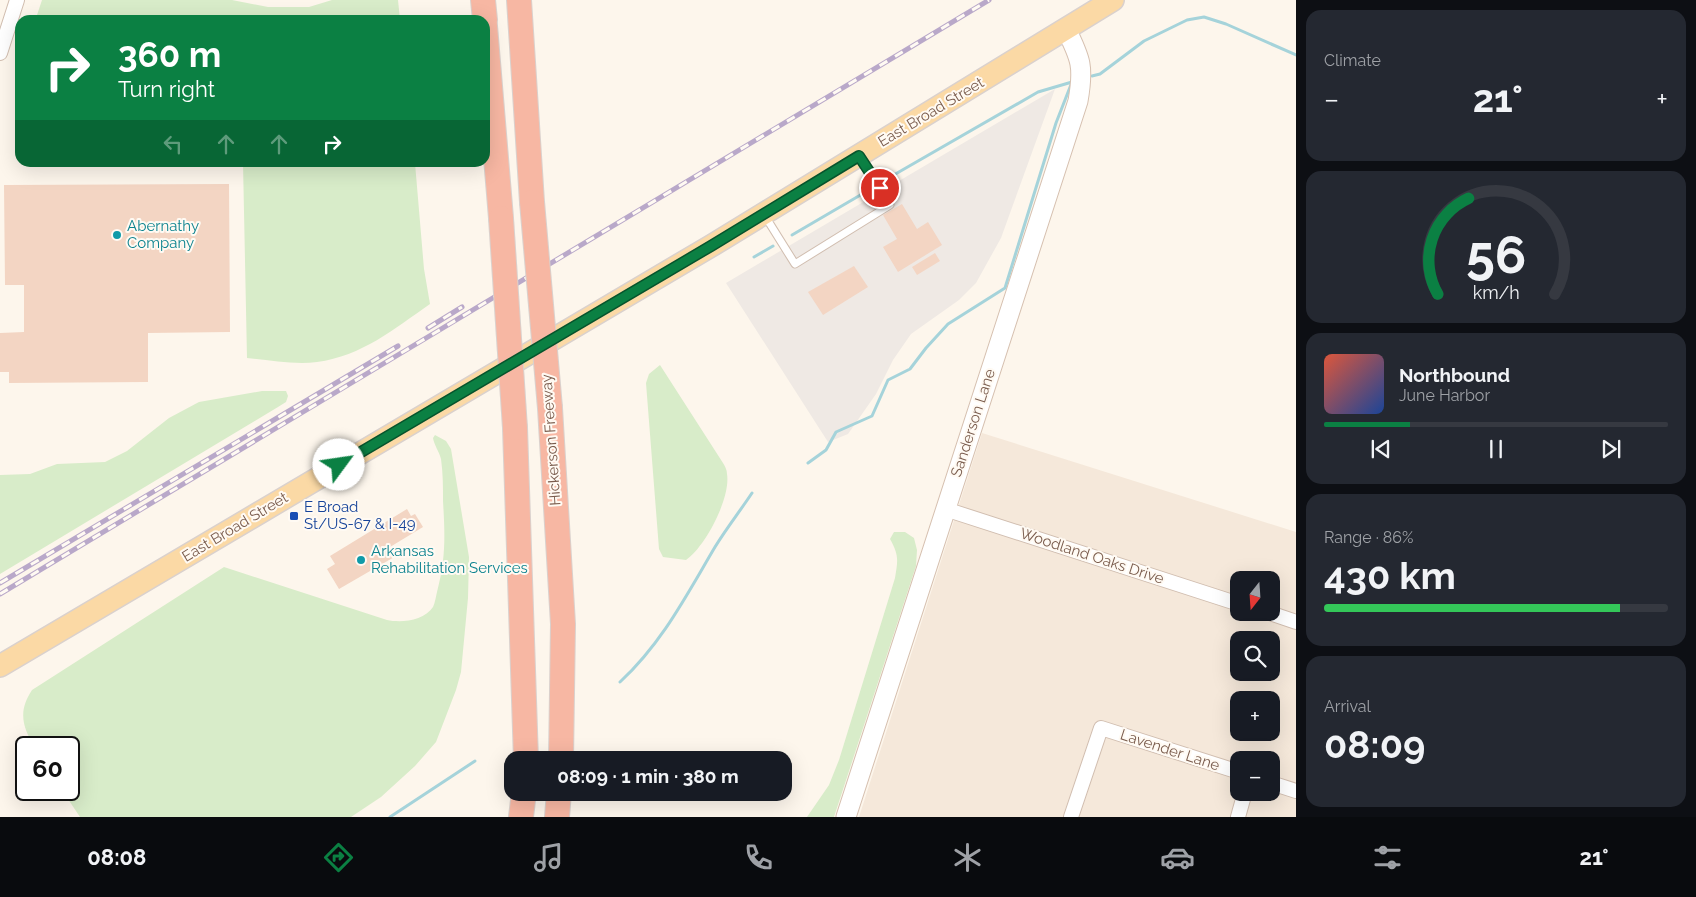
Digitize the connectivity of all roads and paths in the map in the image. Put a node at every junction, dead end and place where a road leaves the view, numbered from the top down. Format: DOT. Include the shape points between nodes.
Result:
graph roads {
  1 [pos="17,0"];
  2 [pos="483,0"];
  3 [pos="1113,0"];
  4 [pos="520,5"];
  5 [pos="484,15"];
  6 [pos="1066,29"];
  7 [pos="0,53"];
  8 [pos="490,86"];
  9 [pos="859,156"];
  10 [pos="764,214"];
  11 [pos="946,509"];
  12 [pos="1230,601"];
  13 [pos="1280,617"];
  14 [pos="1296,622"];
  15 [pos="0,666"];
  16 [pos="526,751"];
  17 [pos="561,751"];
  18 [pos="1230,769"];
  19 [pos="1280,786"];
  20 [pos="1296,791"];
  21 [pos="523,801"];
  22 [pos="558,801"];
  23 [pos="1242,801"];
  24 [pos="521,817"];
  25 [pos="557,817"];
  26 [pos="846,817"];
  27 [pos="1071,817"];
  28 [pos="1238,817"];
  1 -- 7 [label="street"];
  2 -- 5 [label="highway"];
  3 -- 6 [label="main road, East Broad Street"];
  4 -- 17 [label="highway, Hickerson Freeway, bridge" via="563,624"];
  6 -- 9 [label="main road, East Broad Street"];
  6 -- 11 [label="street, Sanderson Lane" via="1078,54 1082,77 1078,101"];
  8 -- 16 [label="highway, bridge" via="515,428"];
  9 -- 10 [label="main road, East Broad Street"];
  9 -- 10 [label="lane" via="890,205 796,264"];
  10 -- 15 [label="main road, East Broad Street"];
  11 -- 12 [label="street, Woodland Oaks Drive"];
  11 -- 26 [label="street, Sanderson Lane"];
  13 -- 14 [label="street"];
  18 -- 27 [label="street, Lavender Lane" via="1101,728"];
  19 -- 20 [label="street"];
  21 -- 24 [label="highway"];
  22 -- 25 [label="highway"];
  23 -- 28 [label="street"];
}
